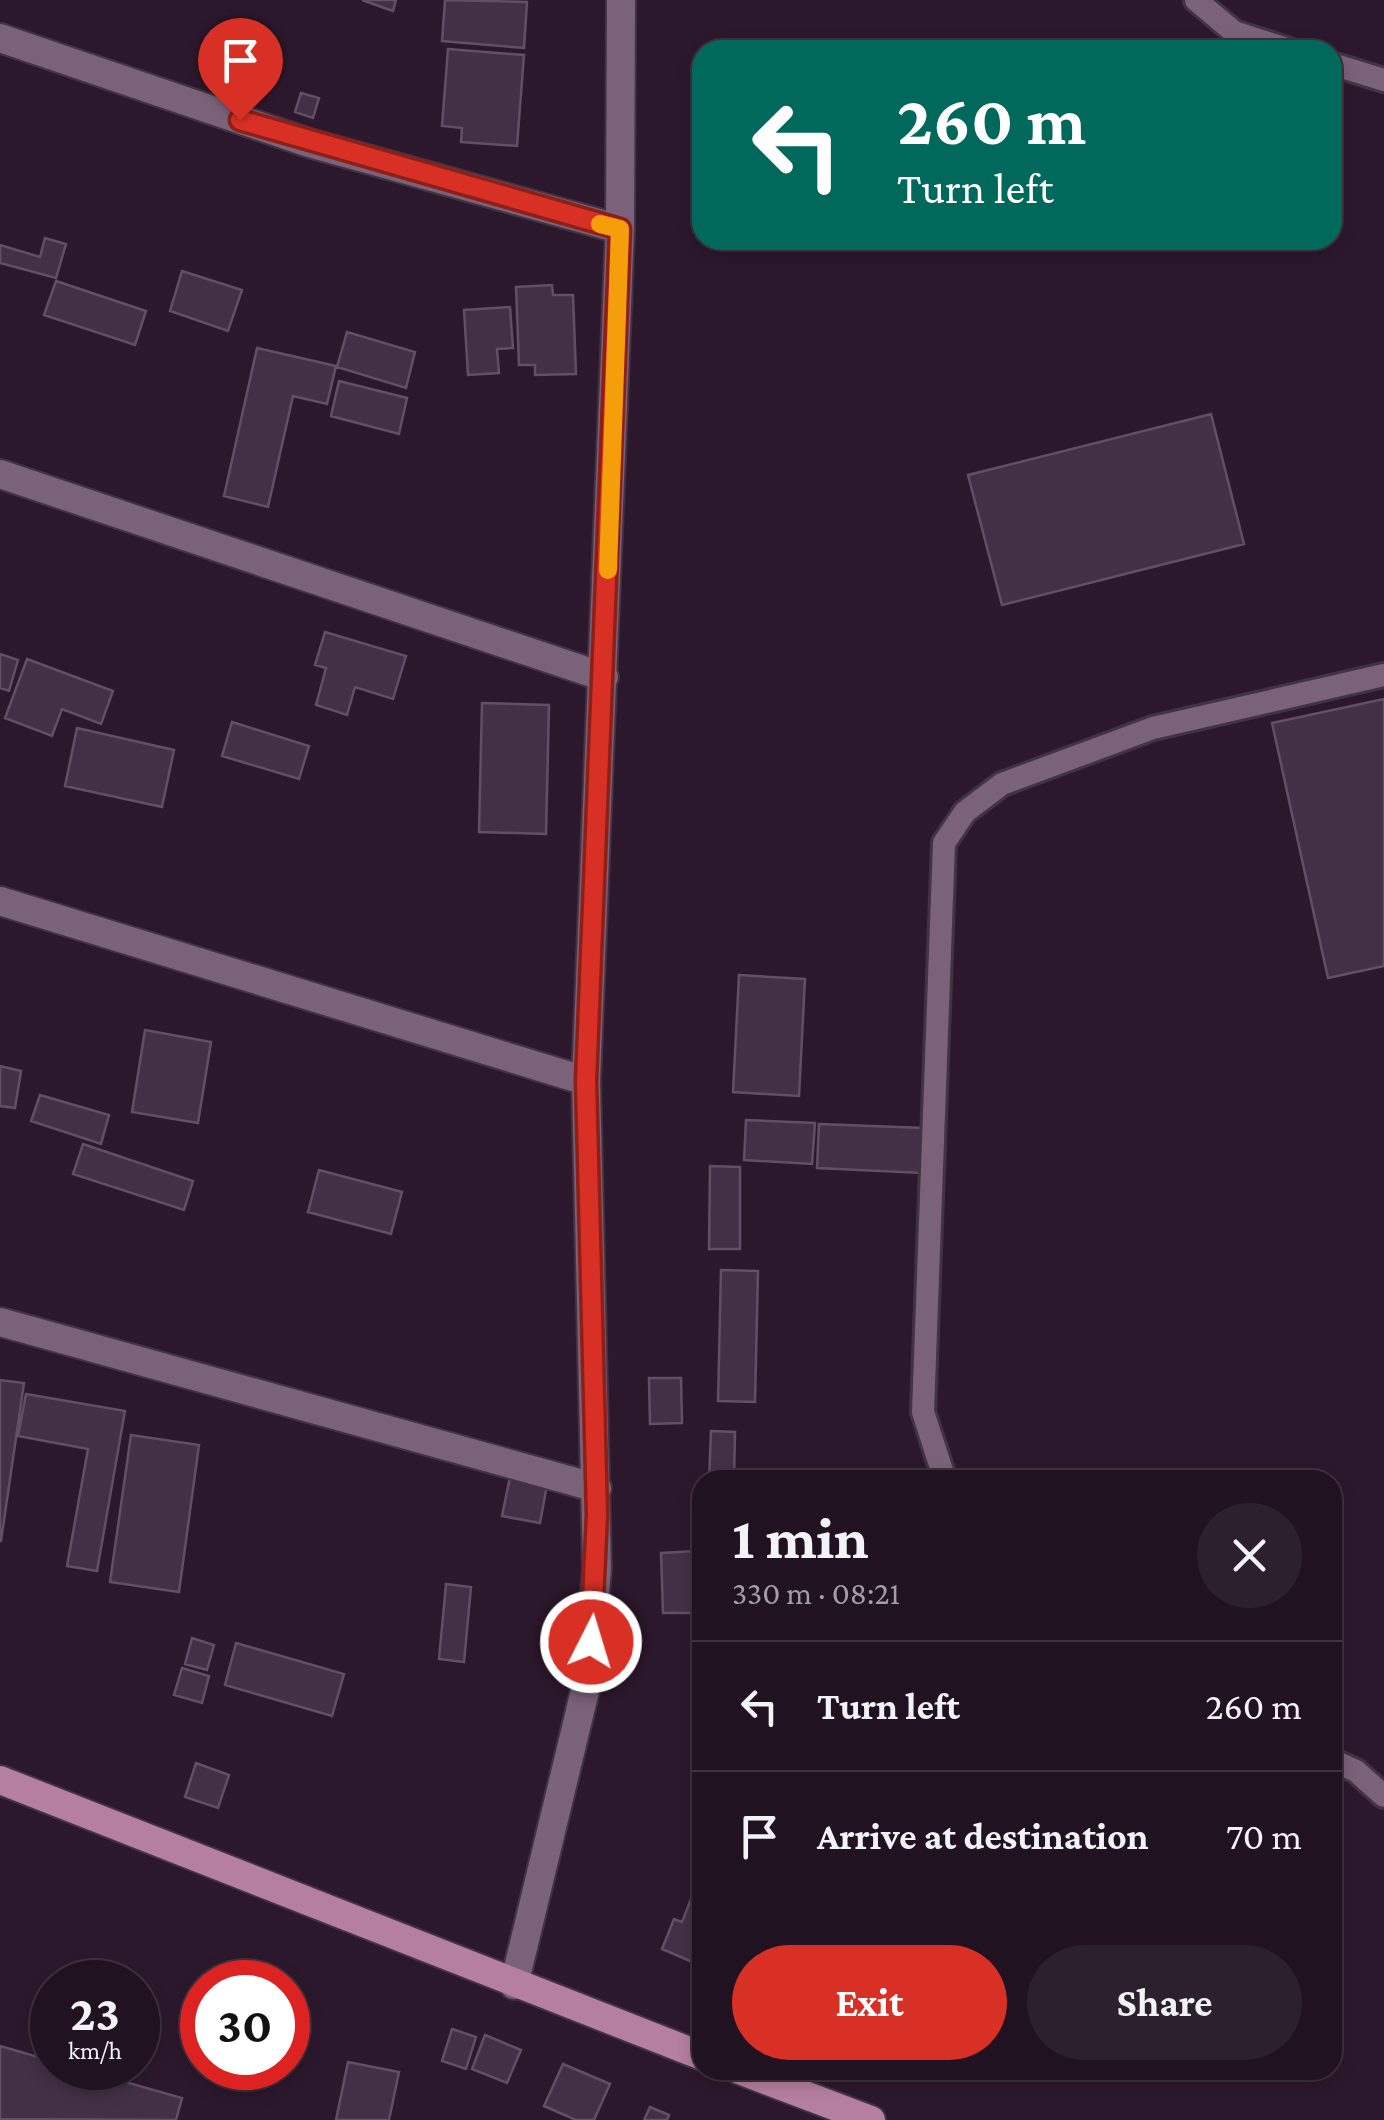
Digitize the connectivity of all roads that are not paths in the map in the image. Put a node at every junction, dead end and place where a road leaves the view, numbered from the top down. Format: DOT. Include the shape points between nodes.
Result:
graph roads {
  1 [pos="621,0"];
  2 [pos="1196,0"];
  3 [pos="0,38"];
  4 [pos="1259,40"];
  5 [pos="1342,67"];
  6 [pos="1384,80"];
  7 [pos="620,229"];
  8 [pos="0,474"];
  9 [pos="1384,675"];
  10 [pos="604,677"];
  11 [pos="0,901"];
  12 [pos="586,1081"];
  13 [pos="0,1322"];
  14 [pos="942,1470"];
  15 [pos="597,1488"];
  16 [pos="1342,1765"];
  17 [pos="0,1780"];
  18 [pos="1384,1796"];
  19 [pos="514,1985"];
  20 [pos="692,2052"];
  21 [pos="765,2080"];
  22 [pos="871,2120"];
  1 -- 7 [label="street"];
  2 -- 4 [label="lane" via="1234,32"];
  3 -- 7 [label="street" via="309,143"];
  5 -- 6 [label="lane"];
  7 -- 10 [label="street"];
  8 -- 10 [label="street"];
  9 -- 14 [label="lane" via="1152,728 1002,784 965,812 944,844 923,1412"];
  10 -- 12 [label="street"];
  11 -- 12 [label="street"];
  12 -- 15 [label="street"];
  13 -- 15 [label="street"];
  15 -- 19 [label="street" via="588,1678"];
  16 -- 18 [label="lane"];
  17 -- 19 [label="main road"];
  19 -- 20 [label="main road"];
  21 -- 22 [label="main road"];
}
